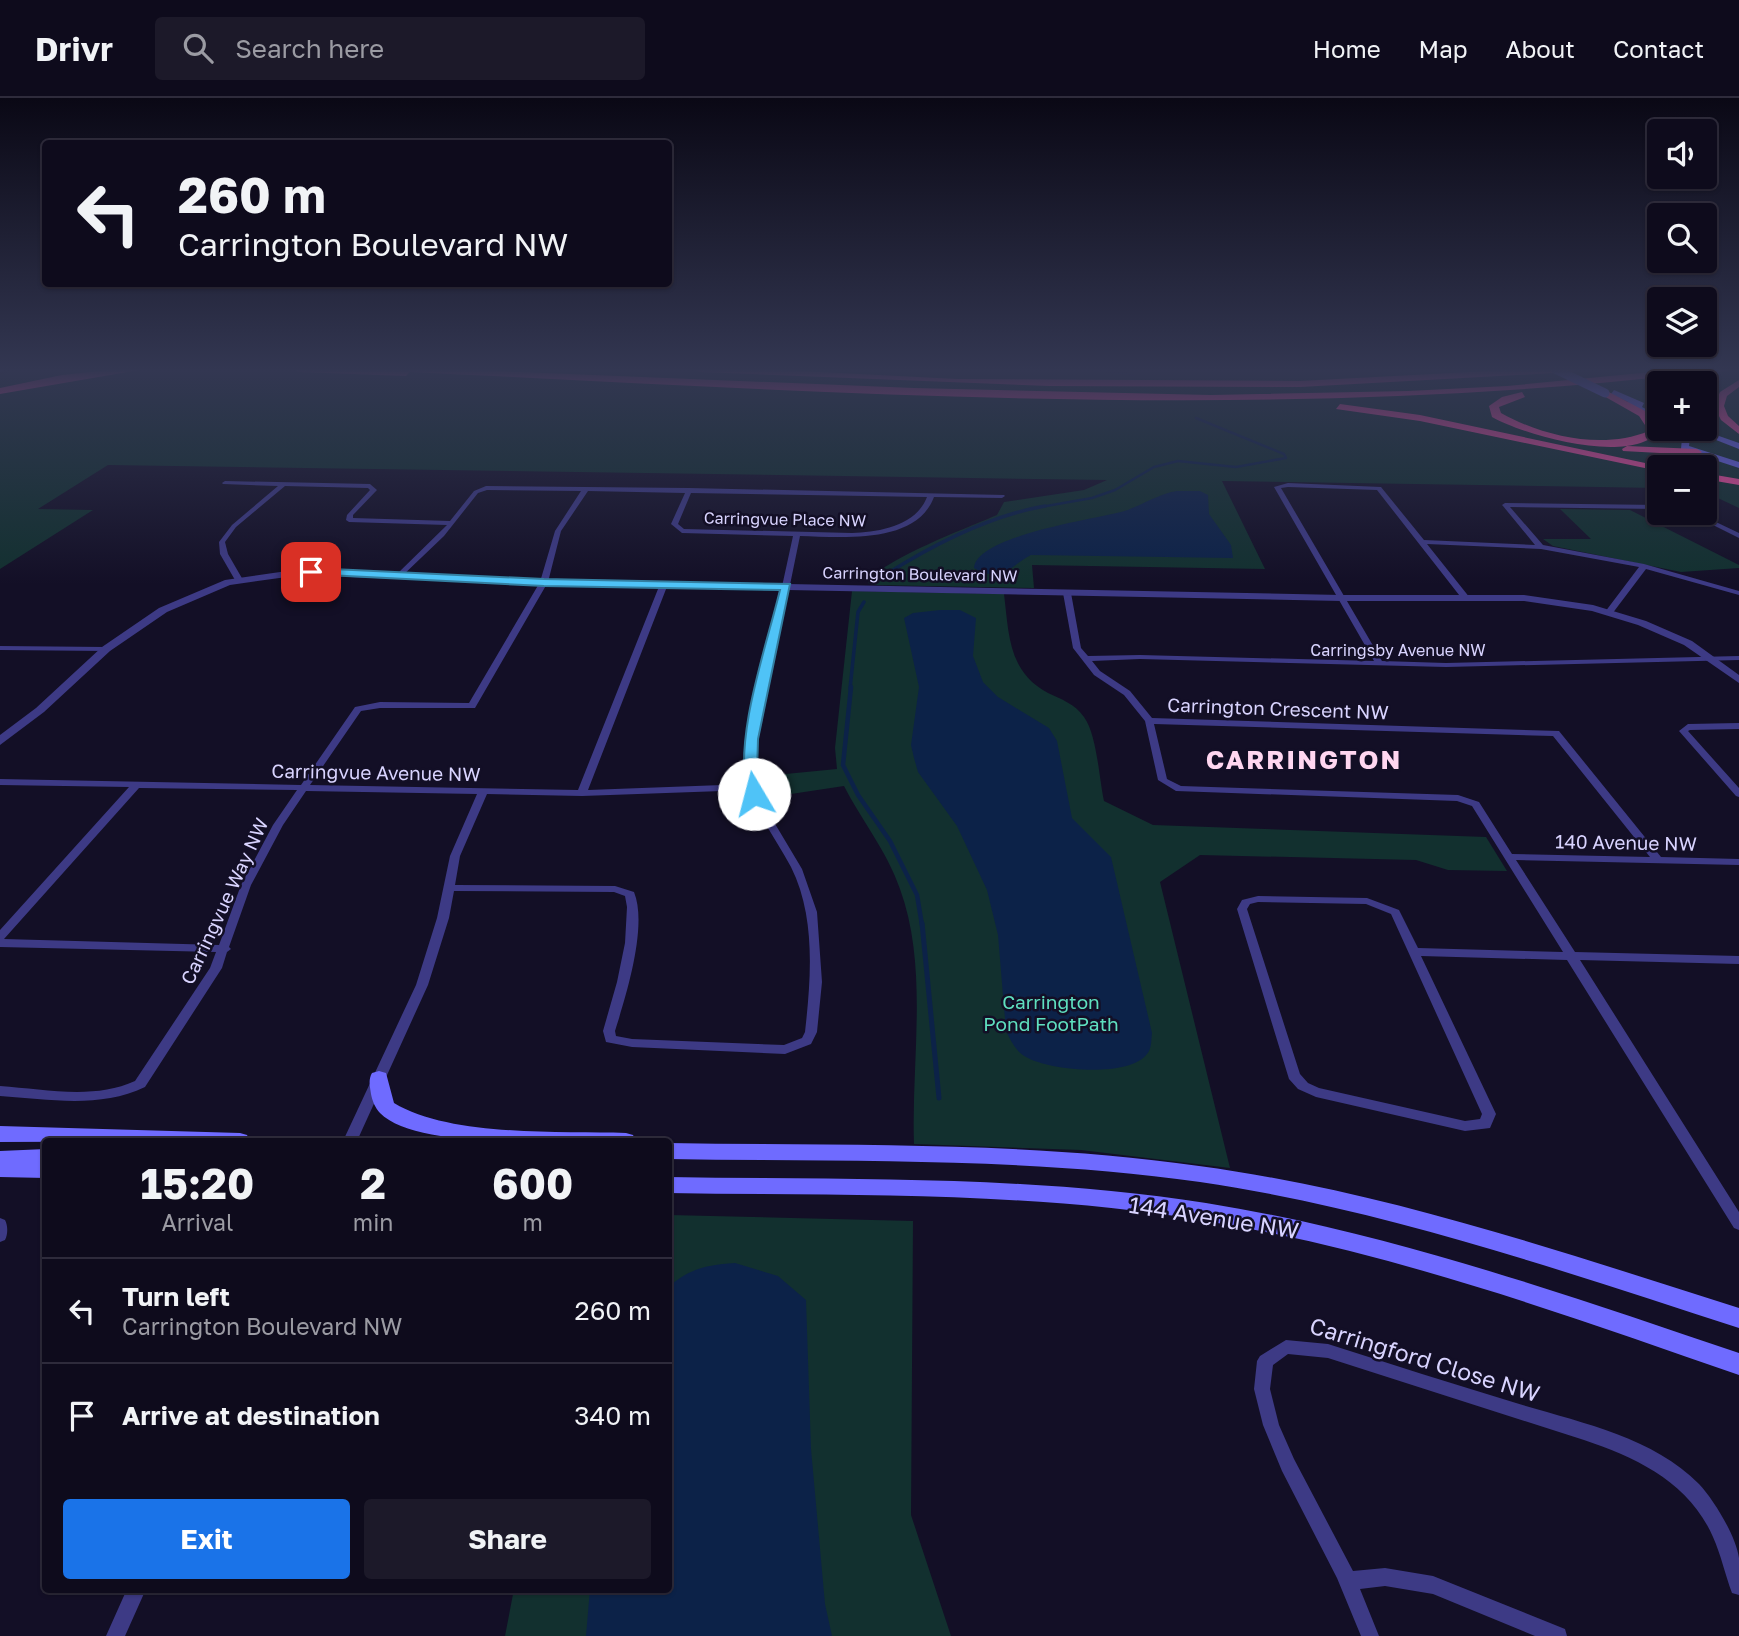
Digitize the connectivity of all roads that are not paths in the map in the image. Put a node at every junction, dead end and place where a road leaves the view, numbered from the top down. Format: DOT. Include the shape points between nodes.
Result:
graph roads {
  1 [pos="1524,441"];
  2 [pos="1540,441"];
  3 [pos="1595,441"];
  4 [pos="1630,441"];
  5 [pos="1686,441"];
  6 [pos="1697,452"];
  7 [pos="1707,455"];
  8 [pos="1717,456"];
  9 [pos="1739,457"];
  10 [pos="1717,458"];
  11 [pos="1739,465"];
  12 [pos="1647,466"];
  13 [pos="1717,478"];
  14 [pos="1739,482"];
  15 [pos="225,483"];
  16 [pos="284,484"];
  17 [pos="586,489"];
  18 [pos="689,490"];
  19 [pos="931,495"];
  20 [pos="1002,496"];
  21 [pos="1647,507"];
  22 [pos="452,523"];
  23 [pos="1717,525"];
  24 [pos="797,534"];
  25 [pos="1739,536"];
  26 [pos="1423,542"];
  27 [pos="1541,547"];
  28 [pos="1644,566"];
  29 [pos="400,576"];
  30 [pos="239,580"];
  31 [pos="544,582"];
  32 [pos="664,584"];
  33 [pos="786,586"];
  34 [pos="1067,593"];
  35 [pos="1739,593"];
  36 [pos="1341,598"];
  37 [pos="1466,598"];
  38 [pos="1609,612"];
  39 [pos="0,648"];
  40 [pos="106,649"];
  41 [pos="1739,658"];
  42 [pos="1086,659"];
  43 [pos="1711,659"];
  44 [pos="1381,664"];
  45 [pos="1739,680"];
  46 [pos="40,710"];
  47 [pos="1149,722"];
  48 [pos="1739,726"];
  49 [pos="0,741"];
  50 [pos="0,752"];
  51 [pos="0,782"];
  52 [pos="136,785"];
  53 [pos="752,787"];
  54 [pos="302,788"];
  55 [pos="483,791"];
  56 [pos="582,793"];
  57 [pos="1739,794"];
  58 [pos="1512,857"];
  59 [pos="1659,861"];
  60 [pos="1739,862"];
  61 [pos="449,888"];
  62 [pos="0,937"];
  63 [pos="0,943"];
  64 [pos="225,949"];
  65 [pos="1413,952"];
  66 [pos="1572,956"];
  67 [pos="1737,963"];
  68 [pos="379,1078"];
  69 [pos="0,1091"];
  70 [pos="0,1134"];
  71 [pos="137,1138"];
  72 [pos="351,1138"];
  73 [pos="555,1138"];
  74 [pos="675,1150"];
  75 [pos="42,1157"];
  76 [pos="0,1159"];
  77 [pos="0,1169"];
  78 [pos="42,1170"];
  79 [pos="672,1185"];
  80 [pos="0,1224"];
  81 [pos="1739,1224"];
  82 [pos="0,1236"];
  83 [pos="1739,1318"];
  84 [pos="1739,1364"];
  85 [pos="1348,1581"];
  86 [pos="1739,1586"];
  87 [pos="135,1593"];
  88 [pos="115,1636"];
  89 [pos="1370,1636"];
  90 [pos="1558,1636"];
  1 -- 12 [label="highway"];
  2 -- 6 [label="highway"];
  3 -- 4 [label="highway"];
  5 -- 6 [label="main road" via="1685,447"];
  6 -- 7 [label="main road"];
  8 -- 9 [label="main road"];
  10 -- 11 [label="main road"];
  13 -- 14 [label="highway"];
  15 -- 16 [label="street"];
  16 -- 22 [label="street" via="373,487 350,520"];
  16 -- 30 [label="street" via="222,542"];
  17 -- 18 [label="street, Carringvue Place NW"];
  17 -- 22 [label="street, Carringvue Place NW" via="483,488"];
  17 -- 31 [label="street" via="558,531"];
  18 -- 19 [label="street, Carringvue Place NW"];
  18 -- 24 [label="street, Carringvue Place NW" via="674,523 676,529"];
  19 -- 20 [label="street"];
  19 -- 24 [label="street, Carringvue Place NW" via="920,514 875,533"];
  21 -- 27 [label="street" via="1505,505"];
  22 -- 29 [label="street, Carringvue Place NW"];
  23 -- 25 [label="street"];
  24 -- 33 [label="street"];
  26 -- 27 [label="street"];
  26 -- 36 [label="street" via="1379,488 1280,485 1278,489"];
  26 -- 37 [label="street"];
  27 -- 28 [label="street"];
  28 -- 35 [label="street"];
  28 -- 38 [label="street"];
  29 -- 30 [label="street, Carrington Boulevard NW" via="301,572"];
  29 -- 31 [label="street, Carrington Boulevard NW"];
  30 -- 40 [label="street, Carrington Boulevard NW" via="174,604"];
  31 -- 32 [label="street, Carrington Boulevard NW"];
  31 -- 54 [label="street, Carringvue Way NW" via="472,706 358,709"];
  32 -- 33 [label="street, Carrington Boulevard NW"];
  32 -- 56 [label="street"];
  33 -- 34 [label="street, Carrington Boulevard NW"];
  33 -- 53 [label="street" via="751,739"];
  34 -- 36 [label="street, Carrington Boulevard NW"];
  34 -- 42 [label="street" via="1077,648"];
  36 -- 37 [label="street, Carrington Boulevard NW"];
  36 -- 44 [label="street"];
  37 -- 38 [label="street, Carrington Boulevard NW" via="1543,600"];
  38 -- 43 [label="street, Carrington Boulevard NW" via="1670,634"];
  39 -- 40 [label="street"];
  40 -- 46 [label="street, Carrington Boulevard NW"];
  41 -- 43 [label="street, Carringsby Avenue NW"];
  42 -- 44 [label="street, Carringsby Avenue NW"];
  42 -- 47 [label="street" via="1097,673 1127,693"];
  43 -- 44 [label="street, Carringsby Avenue NW"];
  43 -- 45 [label="street, Carrington Boulevard NW"];
  46 -- 49 [label="street, Carrington Boulevard NW"];
  46 -- 50 [label="street, Carrington Boulevard NW"];
  47 -- 58 [label="street, Carrington Crescent NW" via="1168,786 1467,799 1476,804"];
  47 -- 59 [label="street, Carrington Crescent NW" via="1556,733"];
  48 -- 57 [label="street" via="1688,727 1683,731"];
  51 -- 52 [label="street, Carringvue Avenue NW"];
  52 -- 54 [label="street, Carringvue Avenue NW"];
  52 -- 62 [label="street"];
  53 -- 56 [label="street, Carringvue Avenue NW"];
  53 -- 61 [label="street" via="764,817 797,869 812,912 817,957 811,1032 796,1048 610,1039 630,935 632,899 625,890"];
  54 -- 55 [label="street, Carringvue Avenue NW"];
  54 -- 64 [label="street, Carringvue Way NW" via="246,886"];
  55 -- 56 [label="street, Carringvue Avenue NW"];
  55 -- 61 [label="street" via="457,848"];
  58 -- 59 [label="street, 140 Avenue NW"];
  58 -- 66 [label="street"];
  59 -- 60 [label="street, 140 Avenue NW"];
  61 -- 68 [label="street" via="426,975"];
  63 -- 64 [label="street"];
  64 -- 69 [label="street, Carringvue Way NW" via="188,1015 134,1088 99,1095"];
  65 -- 65 [label="street" via="1395,912 1383,905 1258,899 1246,902 1242,909 1294,1076 1303,1086 1465,1126 1485,1124 1489,1114"];
  65 -- 66 [label="street"];
  66 -- 67 [label="street"];
  66 -- 81 [label="street"];
  68 -- 72 [label="street"];
  68 -- 73 [label="main road" via="386,1108 405,1121"];
  70 -- 71 [label="main road"];
  74 -- 83 [label="main road, 144 Avenue NW" via="1074,1162 1229,1178 1430,1221"];
  75 -- 76 [label="main road"];
  77 -- 78 [label="main road"];
  79 -- 84 [label="main road, 144 Avenue NW" via="1045,1196 1204,1212 1288,1227 1461,1270"];
  80 -- 82 [label="street"];
  85 -- 86 [label="street, Carringford Close NW" via="1274,1435 1260,1395 1263,1366 1280,1348 1292,1345 1328,1351 1561,1425 1649,1460 1681,1479 1705,1504 1726,1544"];
  85 -- 89 [label="street, Carringford Close NW"];
  85 -- 90 [label="street" via="1385,1577 1420,1582"];
  87 -- 88 [label="street"];
}
